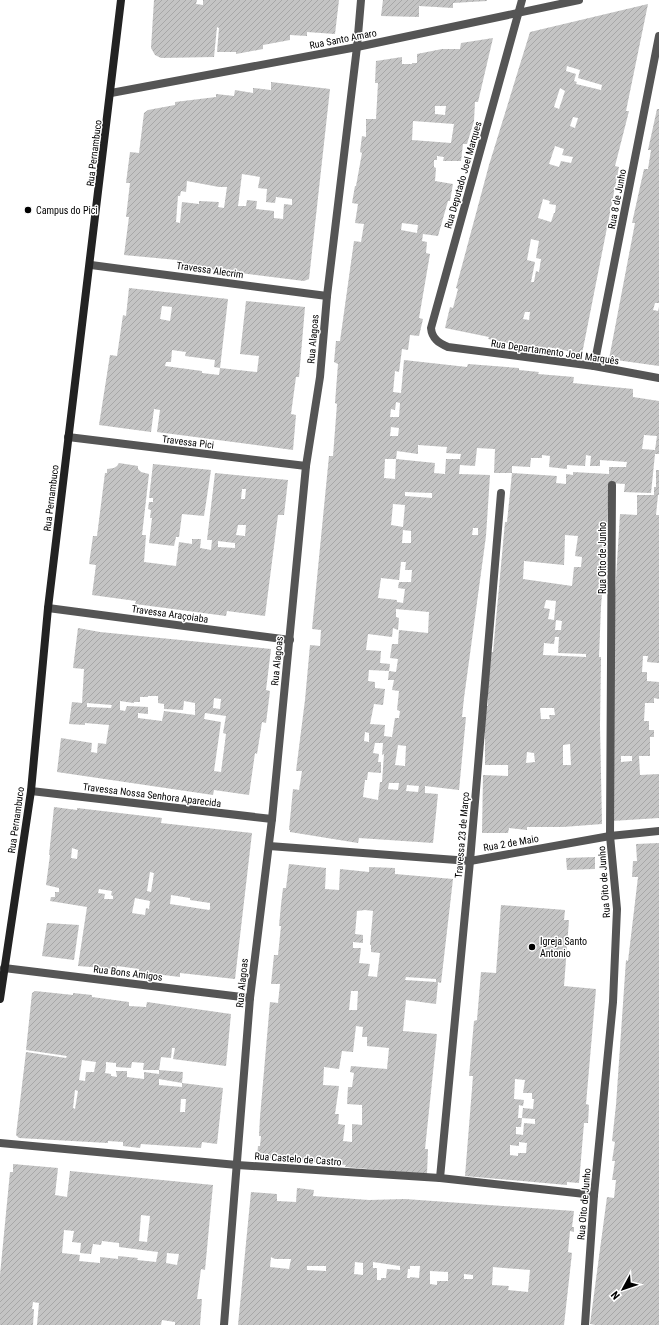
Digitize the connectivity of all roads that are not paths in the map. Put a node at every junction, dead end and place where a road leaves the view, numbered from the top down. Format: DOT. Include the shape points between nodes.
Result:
graph roads {
  1 [pos="122,0"];
  2 [pos="361,0"];
  3 [pos="522,0"];
  4 [pos="579,0"];
  5 [pos="519,12"];
  6 [pos="659,36"];
  7 [pos="357,48"];
  8 [pos="111,93"];
  9 [pos="90,265"];
  10 [pos="327,296"];
  11 [pos="448,347"];
  12 [pos="594,366"];
  13 [pos="659,378"];
  14 [pos="68,437"];
  15 [pos="306,466"];
  16 [pos="612,485"];
  17 [pos="501,493"];
  18 [pos="48,608"];
  19 [pos="290,640"];
  20 [pos="30,791"];
  21 [pos="272,819"];
  22 [pos="659,830"];
  23 [pos="610,836"];
  24 [pos="269,846"];
  25 [pos="470,861"];
  26 [pos="4,968"];
  27 [pos="250,998"];
  28 [pos="0,999"];
  29 [pos="0,1143"];
  30 [pos="237,1165"];
  31 [pos="440,1178"];
  32 [pos="594,1195"];
  33 [pos="224,1325"];
  34 [pos="585,1325"];
  1 -- 8 [label="street, Rua Pernambuco"];
  2 -- 7 [label="street, Rua Alagoas"];
  3 -- 5 [label="street, Rua Deputado Joel Marques"];
  4 -- 5 [label="street, Rua Santo Amaro"];
  5 -- 7 [label="street, Rua Santo Amaro"];
  5 -- 11 [label="street, Rua Deputado Joel Marques" via="430,328 436,340"];
  6 -- 12 [label="street, Rua 8 de Junho"];
  7 -- 8 [label="street, Rua Santo Amaro"];
  7 -- 10 [label="street, Rua Alagoas"];
  8 -- 9 [label="street, Rua Pernambuco"];
  9 -- 10 [label="street, Travessa Alecrim"];
  9 -- 14 [label="street, Rua Pernambuco"];
  10 -- 15 [label="street, Rua Alagoas" via="320,377"];
  11 -- 12 [label="street, Rua Departamento Joel Marquês"];
  12 -- 13 [label="street, Rua Departamento Joel Marquês"];
  14 -- 15 [label="street, Travessa Pici"];
  14 -- 18 [label="street, Rua Pernambuco"];
  15 -- 19 [label="street, Rua Alagoas"];
  16 -- 23 [label="street, Rua Oito de Junho"];
  17 -- 25 [label="street, Travessa 23 de Março"];
  18 -- 19 [label="street, Travessa Araçoiaba"];
  18 -- 20 [label="street, Rua Pernambuco"];
  19 -- 21 [label="street, Rua Alagoas"];
  20 -- 21 [label="street, Travessa Nossa Senhora Aparecida"];
  20 -- 26 [label="street, Rua Pernambuco"];
  21 -- 24 [label="street, Rua Alagoas"];
  22 -- 23 [label="street, Rua 2 de Maio"];
  23 -- 25 [label="street, Rua 2 de Maio"];
  23 -- 32 [label="street, Rua Oito de Junho" via="618,908 613,1002"];
  24 -- 25 [label="street, Rua 2 de Maio"];
  24 -- 27 [label="street, Rua Alagoas"];
  25 -- 31 [label="street, Travessa 23 de Março"];
  26 -- 27 [label="street, Rua Bons Amigos"];
  26 -- 28 [label="street, Rua Pernambuco"];
  27 -- 30 [label="street, Rua Alagoas"];
  29 -- 30 [label="street, Rua Castelo de Castro"];
  30 -- 31 [label="street, Rua Castelo de Castro"];
  30 -- 33 [label="street, Rua Alagoas"];
  31 -- 32 [label="street, Rua Castelo de Castro"];
  32 -- 34 [label="street, Rua Oito de Junho"];
}
